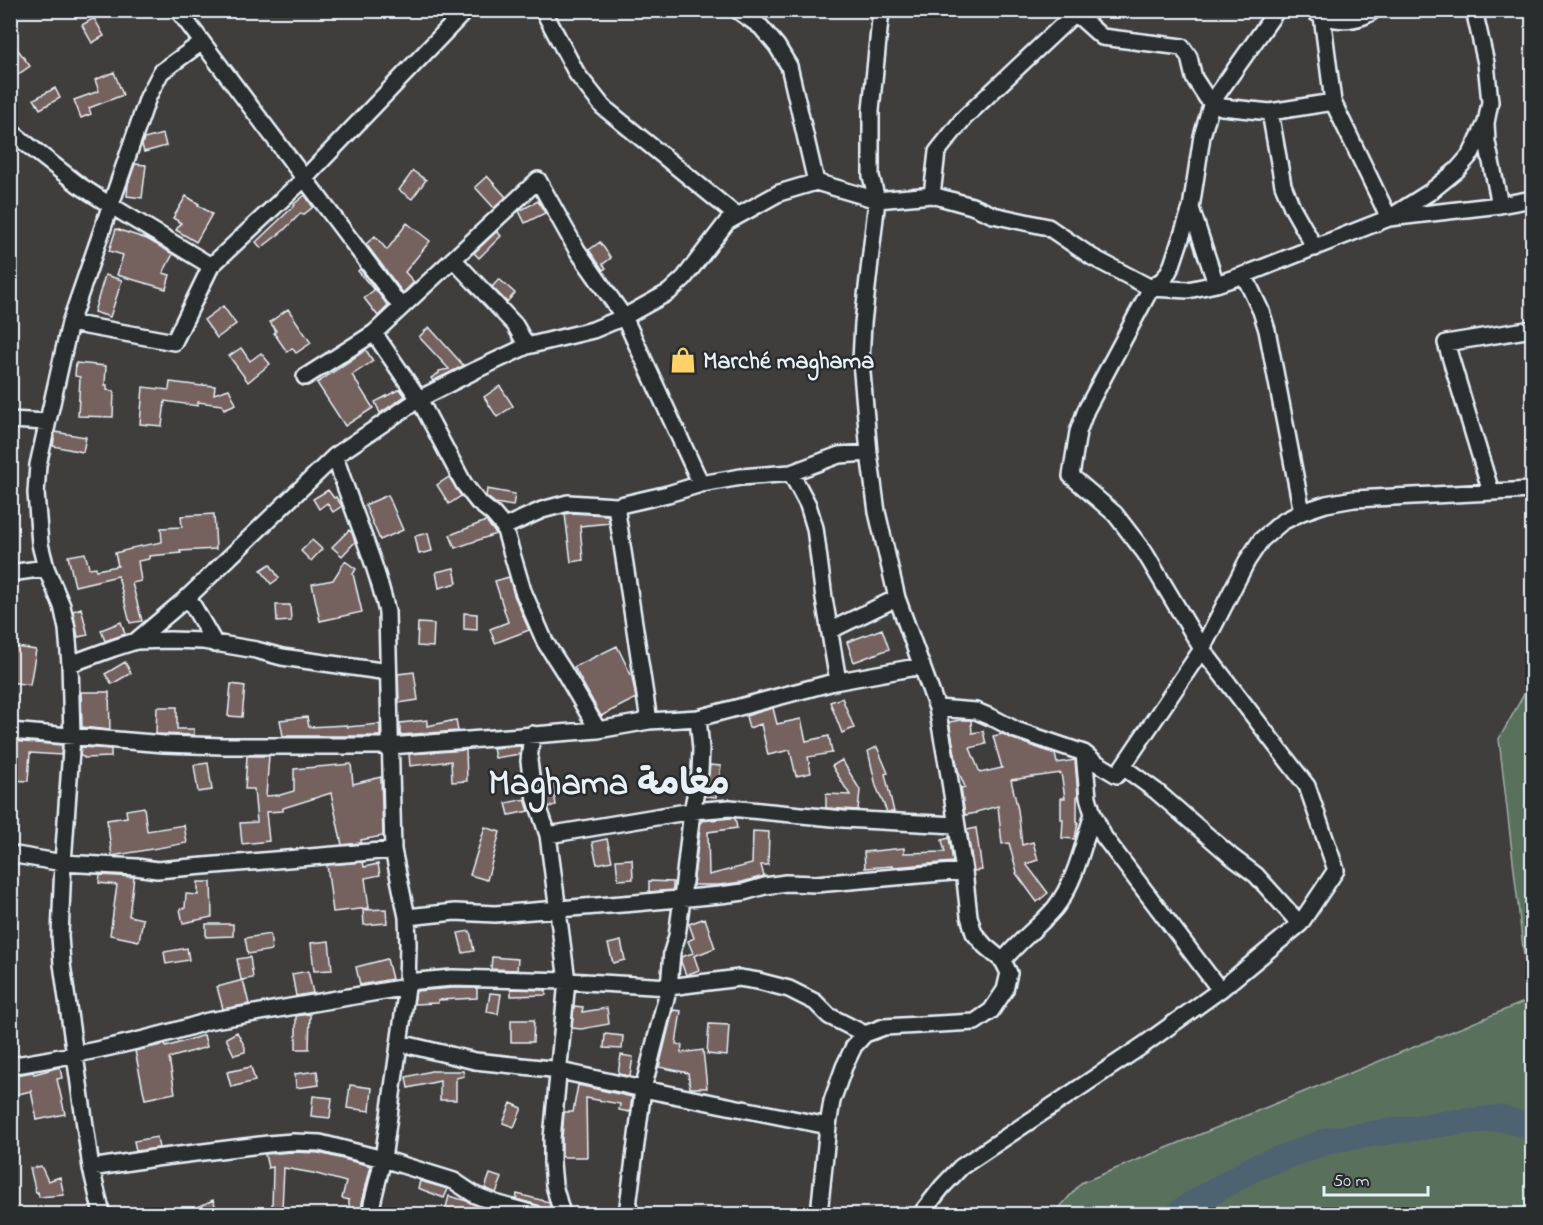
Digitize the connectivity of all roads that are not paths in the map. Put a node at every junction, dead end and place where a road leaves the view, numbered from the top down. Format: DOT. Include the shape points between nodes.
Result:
graph roads {
  1 [pos="178,10"];
  2 [pos="466,10"];
  3 [pos="543,10"];
  4 [pos="737,10"];
  5 [pos="881,10"];
  6 [pos="1276,10"];
  7 [pos="1374,10"];
  8 [pos="1474,10"];
  9 [pos="1075,11"];
  10 [pos="1317,13"];
  11 [pos="202,42"];
  12 [pos="1212,102"];
  13 [pos="1333,102"];
  14 [pos="1270,112"];
  15 [pos="1486,123"];
  16 [pos="10,131"];
  17 [pos="305,178"];
  18 [pos="816,182"];
  19 [pos="932,195"];
  20 [pos="1533,199"];
  21 [pos="877,200"];
  22 [pos="110,205"];
  23 [pos="1500,205"];
  24 [pos="1191,208"];
  25 [pos="737,216"];
  26 [pos="1389,218"];
  27 [pos="1316,248"];
  28 [pos="453,259"];
  29 [pos="211,266"];
  30 [pos="1244,275"];
  31 [pos="1216,284"];
  32 [pos="1151,288"];
  33 [pos="401,307"];
  34 [pos="624,317"];
  35 [pos="70,322"];
  36 [pos="1533,329"];
  37 [pos="374,333"];
  38 [pos="527,346"];
  39 [pos="305,377"];
  40 [pos="419,399"];
  41 [pos="10,420"];
  42 [pos="47,422"];
  43 [pos="869,453"];
  44 [pos="335,456"];
  45 [pos="791,473"];
  46 [pos="701,484"];
  47 [pos="1533,490"];
  48 [pos="1491,492"];
  49 [pos="616,506"];
  50 [pos="1302,512"];
  51 [pos="504,527"];
  52 [pos="46,568"];
  53 [pos="10,573"];
  54 [pos="188,597"];
  55 [pos="897,598"];
  56 [pos="831,630"];
  57 [pos="136,641"];
  58 [pos="215,644"];
  59 [pos="1202,649"];
  60 [pos="70,664"];
  61 [pos="922,666"];
  62 [pos="388,672"];
  63 [pos="838,681"];
  64 [pos="937,708"];
  65 [pos="698,718"];
  66 [pos="649,721"];
  67 [pos="598,730"];
  68 [pos="10,731"];
  69 [pos="532,735"];
  70 [pos="72,736"];
  71 [pos="390,746"];
  72 [pos="1084,753"];
  73 [pos="1123,767"];
  74 [pos="692,811"];
  75 [pos="1093,814"];
  76 [pos="956,825"];
  77 [pos="548,835"];
  78 [pos="393,850"];
  79 [pos="10,854"];
  80 [pos="63,863"];
  81 [pos="964,872"];
  82 [pos="682,899"];
  83 [pos="557,908"];
  84 [pos="407,917"];
  85 [pos="1300,924"];
  86 [pos="1003,961"];
  87 [pos="567,981"];
  88 [pos="407,985"];
  89 [pos="669,987"];
  90 [pos="1220,990"];
  91 [pos="865,1034"];
  92 [pos="400,1043"];
  93 [pos="75,1055"];
  94 [pos="10,1066"];
  95 [pos="558,1070"];
  96 [pos="643,1089"];
  97 [pos="828,1126"];
  98 [pos="383,1159"];
  99 [pos="91,1168"];
  100 [pos="102,1215"];
  101 [pos="371,1215"];
  102 [pos="534,1215"];
  103 [pos="562,1215"];
  104 [pos="627,1215"];
  105 [pos="819,1215"];
  106 [pos="921,1215"];
  1 -- 11 [label="street"];
  2 -- 17 [label="street"];
  3 -- 25 [label="street" via="577,74 603,107"];
  4 -- 18 [label="street" via="761,27 789,66"];
  5 -- 21 [label="street" via="871,110 871,176"];
  6 -- 12 [label="street"];
  7 -- 10 [label="street" via="1361,17 1340,20"];
  8 -- 15 [label="street" via="1486,63 1490,102"];
  9 -- 12 [label="street" via="1102,37 1182,46 1194,78"];
  9 -- 19 [label="street" via="953,131 937,152"];
  10 -- 13 [label="street"];
  11 -- 17 [label="street"];
  11 -- 22 [label="street" via="161,72 148,97"];
  12 -- 14 [label="street" via="1221,107"];
  12 -- 24 [label="street" via="1202,136"];
  13 -- 14 [label="street"];
  13 -- 26 [label="street"];
  14 -- 27 [label="street" via="1283,185"];
  15 -- 23 [label="street"];
  15 -- 26 [label="street" via="1471,154 1456,170"];
  16 -- 22 [label="street"];
  17 -- 29 [label="street"];
  17 -- 33 [label="street"];
  18 -- 21 [label="street"];
  18 -- 25 [label="street" via="779,193"];
  19 -- 21 [label="street"];
  19 -- 32 [label="street" via="1047,227 1092,257"];
  20 -- 23 [label="street"];
  21 -- 43 [label="street" via="861,361"];
  22 -- 29 [label="street"];
  22 -- 35 [label="street"];
  23 -- 26 [label="street"];
  24 -- 31 [label="street"];
  24 -- 32 [label="street" via="1172,265 1165,278"];
  25 -- 34 [label="street" via="727,222 669,292"];
  26 -- 27 [label="street"];
  27 -- 30 [label="street"];
  28 -- 33 [label="street"];
  28 -- 34 [label="street" via="538,180 577,250"];
  28 -- 38 [label="street" via="515,325"];
  29 -- 35 [label="street" via="174,342"];
  30 -- 31 [label="street"];
  30 -- 50 [label="street" via="1267,330"];
  31 -- 32 [label="street" via="1188,290"];
  32 -- 59 [label="street" via="1086,410 1071,476 1115,514 1145,553"];
  33 -- 37 [label="street"];
  34 -- 38 [label="street" via="593,330"];
  34 -- 46 [label="street"];
  35 -- 42 [label="street"];
  36 -- 48 [label="street" via="1446,343"];
  37 -- 39 [label="street"];
  37 -- 40 [label="street"];
  38 -- 40 [label="street"];
  40 -- 44 [label="street"];
  40 -- 51 [label="street" via="465,484"];
  41 -- 42 [label="street"];
  42 -- 52 [label="street" via="36,494"];
  43 -- 45 [label="street" via="839,455"];
  43 -- 55 [label="street" via="877,512"];
  44 -- 54 [label="street"];
  44 -- 62 [label="street" via="381,587 387,612"];
  45 -- 46 [label="street"];
  45 -- 56 [label="street" via="808,505 814,528"];
  46 -- 49 [label="street"];
  47 -- 48 [label="street"];
  48 -- 50 [label="street" via="1354,499"];
  49 -- 51 [label="street" via="568,503"];
  49 -- 66 [label="street"];
  50 -- 59 [label="street" via="1282,522 1262,540 1247,561"];
  51 -- 67 [label="street" via="523,591 545,642"];
  52 -- 53 [label="street"];
  52 -- 60 [label="street" via="62,606"];
  54 -- 57 [label="street"];
  54 -- 58 [label="street"];
  55 -- 56 [label="street"];
  55 -- 61 [label="street"];
  56 -- 63 [label="street"];
  57 -- 58 [label="street"];
  57 -- 60 [label="street"];
  58 -- 62 [label="street"];
  59 -- 73 [label="street"];
  59 -- 85 [label="street" via="1307,786 1336,870"];
  60 -- 70 [label="street"];
  61 -- 63 [label="street"];
  61 -- 64 [label="street"];
  62 -- 71 [label="street"];
  63 -- 65 [label="street"];
  64 -- 72 [label="street" via="976,711 1016,730"];
  64 -- 76 [label="street"];
  65 -- 66 [label="street"];
  65 -- 74 [label="street" via="700,772"];
  66 -- 67 [label="street"];
  67 -- 69 [label="street"];
  68 -- 70 [label="street"];
  69 -- 71 [label="street"];
  69 -- 77 [label="street" via="528,761 533,792"];
  70 -- 71 [label="street" via="222,746"];
  70 -- 80 [label="street"];
  71 -- 78 [label="street"];
  72 -- 73 [label="street" via="1117,776"];
  72 -- 75 [label="street"];
  73 -- 85 [label="street" via="1256,875"];
  74 -- 76 [label="street" via="730,807"];
  74 -- 77 [label="street"];
  74 -- 82 [label="street"];
  75 -- 86 [label="street" via="1066,892"];
  75 -- 90 [label="street" via="1104,837"];
  76 -- 81 [label="street"];
  77 -- 83 [label="street"];
  78 -- 80 [label="street" via="157,870"];
  78 -- 84 [label="street"];
  79 -- 80 [label="street"];
  80 -- 93 [label="street" via="60,936"];
  81 -- 82 [label="street" via="786,883"];
  81 -- 86 [label="street" via="974,933"];
  82 -- 83 [label="street"];
  82 -- 89 [label="street"];
  83 -- 84 [label="street"];
  83 -- 87 [label="street"];
  84 -- 88 [label="street"];
  85 -- 90 [label="street"];
  86 -- 91 [label="street" via="1008,973 1005,990 991,1011 975,1022 884,1027"];
  87 -- 88 [label="street" via="452,978"];
  87 -- 89 [label="street"];
  87 -- 95 [label="street"];
  88 -- 92 [label="street"];
  88 -- 93 [label="street" via="208,1021"];
  89 -- 91 [label="street" via="739,978 758,981 789,989"];
  89 -- 96 [label="street"];
  90 -- 106 [label="street" via="961,1167"];
  91 -- 97 [label="street" via="844,1067"];
  92 -- 95 [label="street" via="475,1061"];
  92 -- 98 [label="street"];
  93 -- 94 [label="street"];
  93 -- 99 [label="street"];
  95 -- 96 [label="street"];
  95 -- 103 [label="street" via="552,1163"];
  96 -- 97 [label="street"];
  96 -- 104 [label="street"];
  97 -- 105 [label="street"];
  98 -- 99 [label="street" via="320,1143 293,1142"];
  98 -- 101 [label="street"];
  98 -- 102 [label="street" via="454,1181 475,1195"];
  99 -- 100 [label="street"];
}
